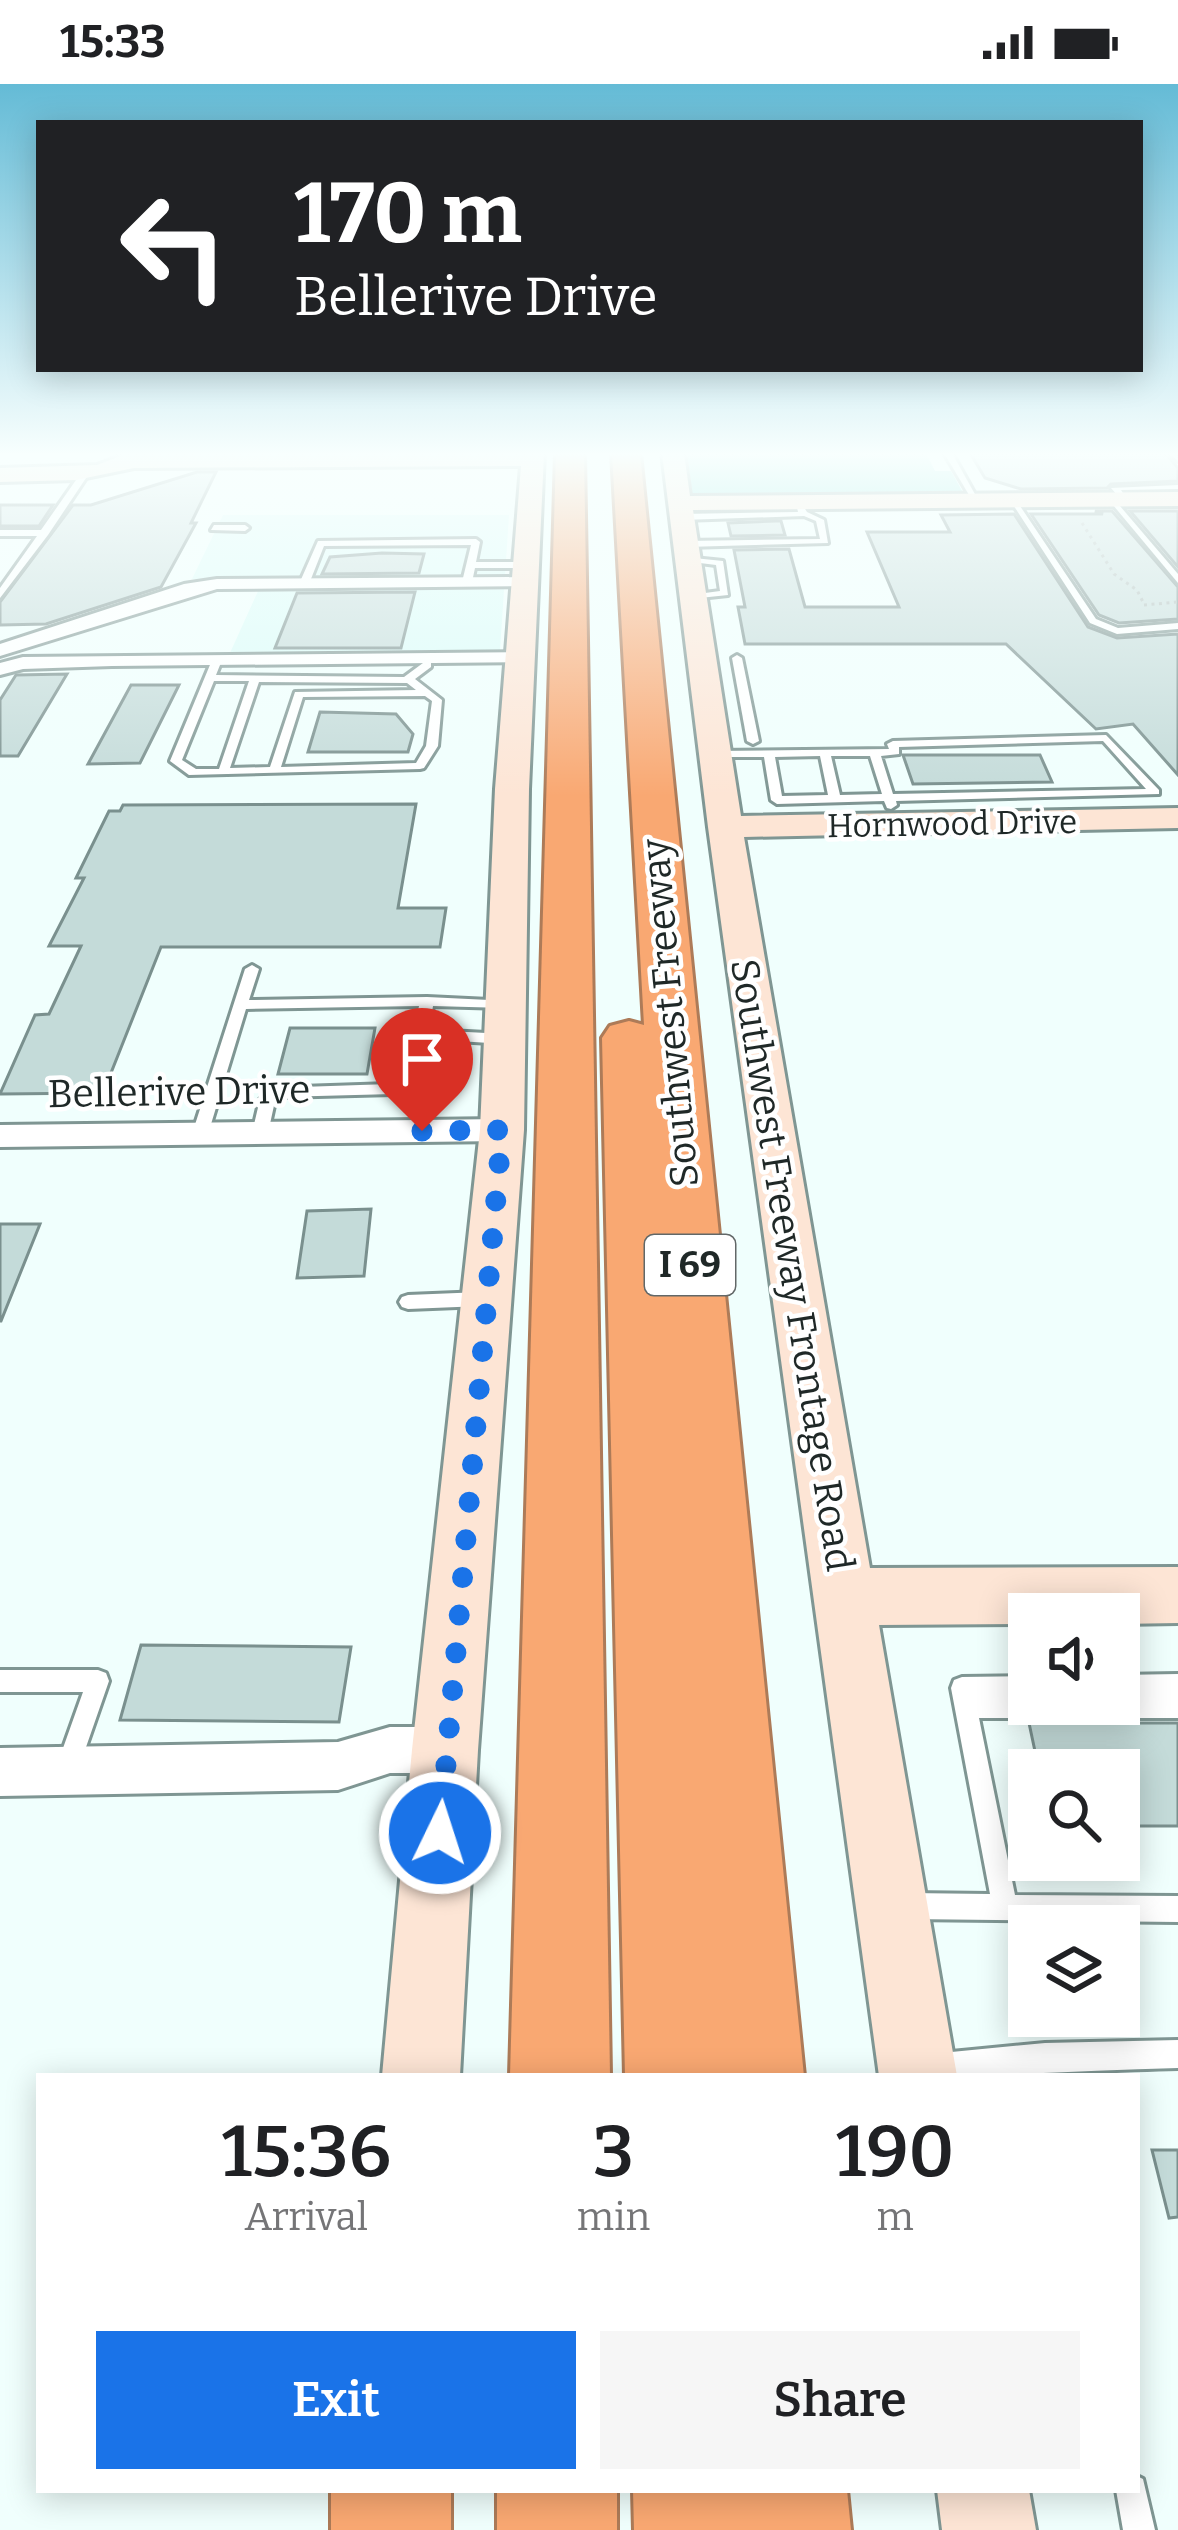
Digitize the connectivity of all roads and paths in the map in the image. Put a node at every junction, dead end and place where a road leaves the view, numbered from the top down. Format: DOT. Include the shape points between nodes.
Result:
graph roads {
  1 [pos="21,567"];
  2 [pos="311,567"];
  3 [pos="470,567"];
  4 [pos="496,567"];
  5 [pos="528,567"];
  6 [pos="547,567"];
  7 [pos="608,567"];
  8 [pos="635,567"];
  9 [pos="691,567"];
  10 [pos="1057,567"];
  11 [pos="1109,567"];
  12 [pos="469,574"];
  13 [pos="304,584"];
  14 [pos="0,596"];
  15 [pos="1143,602"];
  16 [pos="1178,626"];
  17 [pos="0,650"];
  18 [pos="736,658"];
  19 [pos="522,664"];
  20 [pos="416,668"];
  21 [pos="0,669"];
  22 [pos="214,669"];
  23 [pos="255,678"];
  24 [pos="432,693"];
  25 [pos="734,747"];
  26 [pos="874,752"];
  27 [pos="769,753"];
  28 [pos="825,753"];
  29 [pos="274,772"];
  30 [pos="223,773"];
  31 [pos="835,799"];
  32 [pos="894,812"];
  33 [pos="1178,818"];
  34 [pos="725,826"];
  35 [pos="252,969"];
  36 [pos="427,1001"];
  37 [pos="240,1005"];
  38 [pos="505,1022"];
  39 [pos="421,1034"];
  40 [pos="502,1130"];
  41 [pos="260,1133"];
  42 [pos="200,1134"];
  43 [pos="0,1136"];
  44 [pos="487,1299"];
  45 [pos="408,1301"];
  46 [pos="1178,1594"];
  47 [pos="842,1597"];
  48 [pos="0,1681"];
  49 [pos="1178,1685"];
  50 [pos="1140,1686"];
  51 [pos="1008,1687"];
  52 [pos="966,1707"];
  53 [pos="1178,1707"];
  54 [pos="445,1750"];
  55 [pos="68,1769"];
  56 [pos="0,1772"];
  57 [pos="891,1906"];
  58 [pos="1005,1908"];
  59 [pos="1178,1909"];
  60 [pos="1178,2054"];
  61 [pos="1047,2067"];
  62 [pos="421,2073"];
  63 [pos="560,2073"];
  64 [pos="675,2073"];
  65 [pos="754,2073"];
  66 [pos="917,2073"];
  67 [pos="388,2493"];
  68 [pos="557,2493"];
  69 [pos="692,2493"];
  70 [pos="787,2493"];
  71 [pos="983,2493"];
  72 [pos="1133,2493"];
  73 [pos="387,2530"];
  74 [pos="557,2530"];
  75 [pos="694,2530"];
  76 [pos="790,2530"];
  77 [pos="989,2530"];
  78 [pos="1139,2530"];
  1 -- 14 [label="lane"];
  2 -- 13 [label="lane"];
  3 -- 12 [label="lane"];
  4 -- 12 [label="street"];
  5 -- 19 [label="main road"];
  6 -- 63 [label="highway"];
  7 -- 64 [label="highway"];
  8 -- 65 [label="highway, Southwest Freeway / I 69"];
  9 -- 25 [label="main road, Southwest Freeway Frontage Road"];
  10 -- 16 [label="lane" via="1093,621 1117,631"];
  11 -- 15 [label="path"];
  12 -- 13 [label="street"];
  13 -- 17 [label="street" via="191,588"];
  18 -- 25 [label="lane"];
  19 -- 20 [label="street"];
  19 -- 38 [label="main road"];
  20 -- 22 [label="street"];
  20 -- 23 [label="lane"];
  20 -- 24 [label="lane"];
  21 -- 22 [label="street"];
  22 -- 23 [label="lane"];
  22 -- 30 [label="lane" via="176,761 193,773"];
  23 -- 30 [label="lane"];
  24 -- 29 [label="lane" via="299,694"];
  24 -- 29 [label="lane" via="432,746 420,766"];
  25 -- 27 [label="lane"];
  25 -- 34 [label="main road, Southwest Freeway Frontage Road"];
  26 -- 28 [label="lane"];
  26 -- 32 [label="lane"];
  26 -- 32 [label="lane" via="895,752 893,744 1106,738 1155,791"];
  27 -- 28 [label="lane"];
  27 -- 31 [label="lane" via="777,800"];
  28 -- 31 [label="lane"];
  29 -- 30 [label="lane"];
  31 -- 32 [label="lane"];
  32 -- 33 [label="main road, Hornwood Drive"];
  32 -- 34 [label="main road, Hornwood Drive"];
  34 -- 47 [label="main road, Southwest Freeway Frontage Road"];
  35 -- 37 [label="lane"];
  36 -- 37 [label="lane"];
  36 -- 38 [label="lane"];
  36 -- 39 [label="lane"];
  37 -- 42 [label="lane"];
  38 -- 39 [label="lane"];
  38 -- 40 [label="main road"];
  39 -- 41 [label="lane" via="404,1084 285,1089 268,1099"];
  40 -- 41 [label="street, Bellerive Drive"];
  40 -- 44 [label="main road"];
  41 -- 42 [label="street, Bellerive Drive"];
  42 -- 43 [label="street, Bellerive Drive"];
  44 -- 45 [label="lane"];
  44 -- 54 [label="main road"];
  46 -- 47 [label="main road"];
  47 -- 57 [label="main road, Southwest Freeway Frontage Road"];
  48 -- 55 [label="lane" via="98,1681"];
  49 -- 50 [label="lane"];
  51 -- 52 [label="lane" via="962,1688"];
  52 -- 53 [label="lane"];
  52 -- 58 [label="lane"];
  54 -- 55 [label="street" via="390,1750 338,1766"];
  54 -- 62 [label="main road"];
  55 -- 56 [label="street"];
  57 -- 58 [label="lane"];
  57 -- 66 [label="main road, Southwest Freeway Frontage Road"];
  58 -- 59 [label="lane"];
  60 -- 61 [label="lane"];
  61 -- 66 [label="lane"];
  67 -- 73 [label="highway"];
  68 -- 74 [label="highway"];
  69 -- 75 [label="highway"];
  70 -- 76 [label="highway"];
  71 -- 77 [label="main road"];
  72 -- 78 [label="lane"];
}
